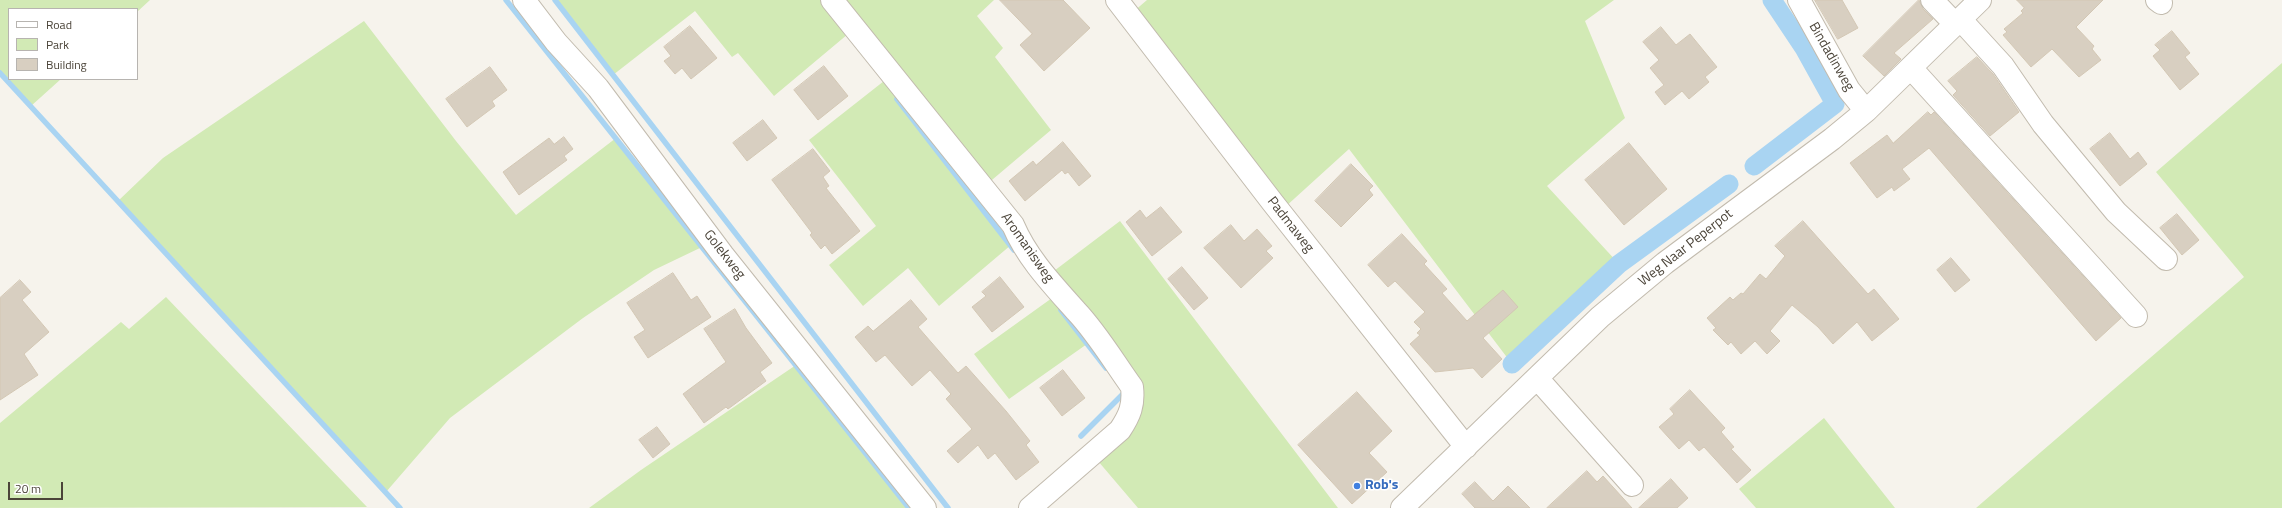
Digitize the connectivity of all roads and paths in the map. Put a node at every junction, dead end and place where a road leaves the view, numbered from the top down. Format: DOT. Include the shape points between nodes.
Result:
graph roads {
  1 [pos="524,0"];
  2 [pos="832,0"];
  3 [pos="1117,0"];
  4 [pos="1798,0"];
  5 [pos="1932,0"];
  6 [pos="1980,0"];
  7 [pos="1959,22"];
  8 [pos="1912,68"];
  9 [pos="1866,111"];
  10 [pos="2166,259"];
  11 [pos="2136,316"];
  12 [pos="1537,378"];
  13 [pos="1466,447"];
  14 [pos="1632,485"];
  15 [pos="926,508"];
  16 [pos="1030,508"];
  17 [pos="1402,508"];
  1 -- 15 [label="street, Golekweg" via="556,42 598,88 723,255"];
  2 -- 16 [label="street, Aromanisweg" via="1013,225 1022,247 1062,298 1077,311 1132,387 1134,402 1130,415 1120,430"];
  3 -- 13 [label="street, Padmaweg"];
  4 -- 9 [label="street, Bindadinweg" via="1849,90"];
  5 -- 7 [label="street"];
  6 -- 7 [label="street, Weg Naar Peperpot"];
  7 -- 8 [label="street, Weg Naar Peperpot"];
  7 -- 10 [label="street" via="2003,66 2044,124 2116,212"];
  8 -- 9 [label="street, Weg Naar Peperpot"];
  8 -- 11 [label="street"];
  9 -- 12 [label="street, Weg Naar Peperpot" via="1832,140 1665,263 1600,317"];
  12 -- 13 [label="street, Weg Naar Peperpot"];
  12 -- 14 [label="street"];
  13 -- 17 [label="street, Weg Naar Peperpot"];
}
